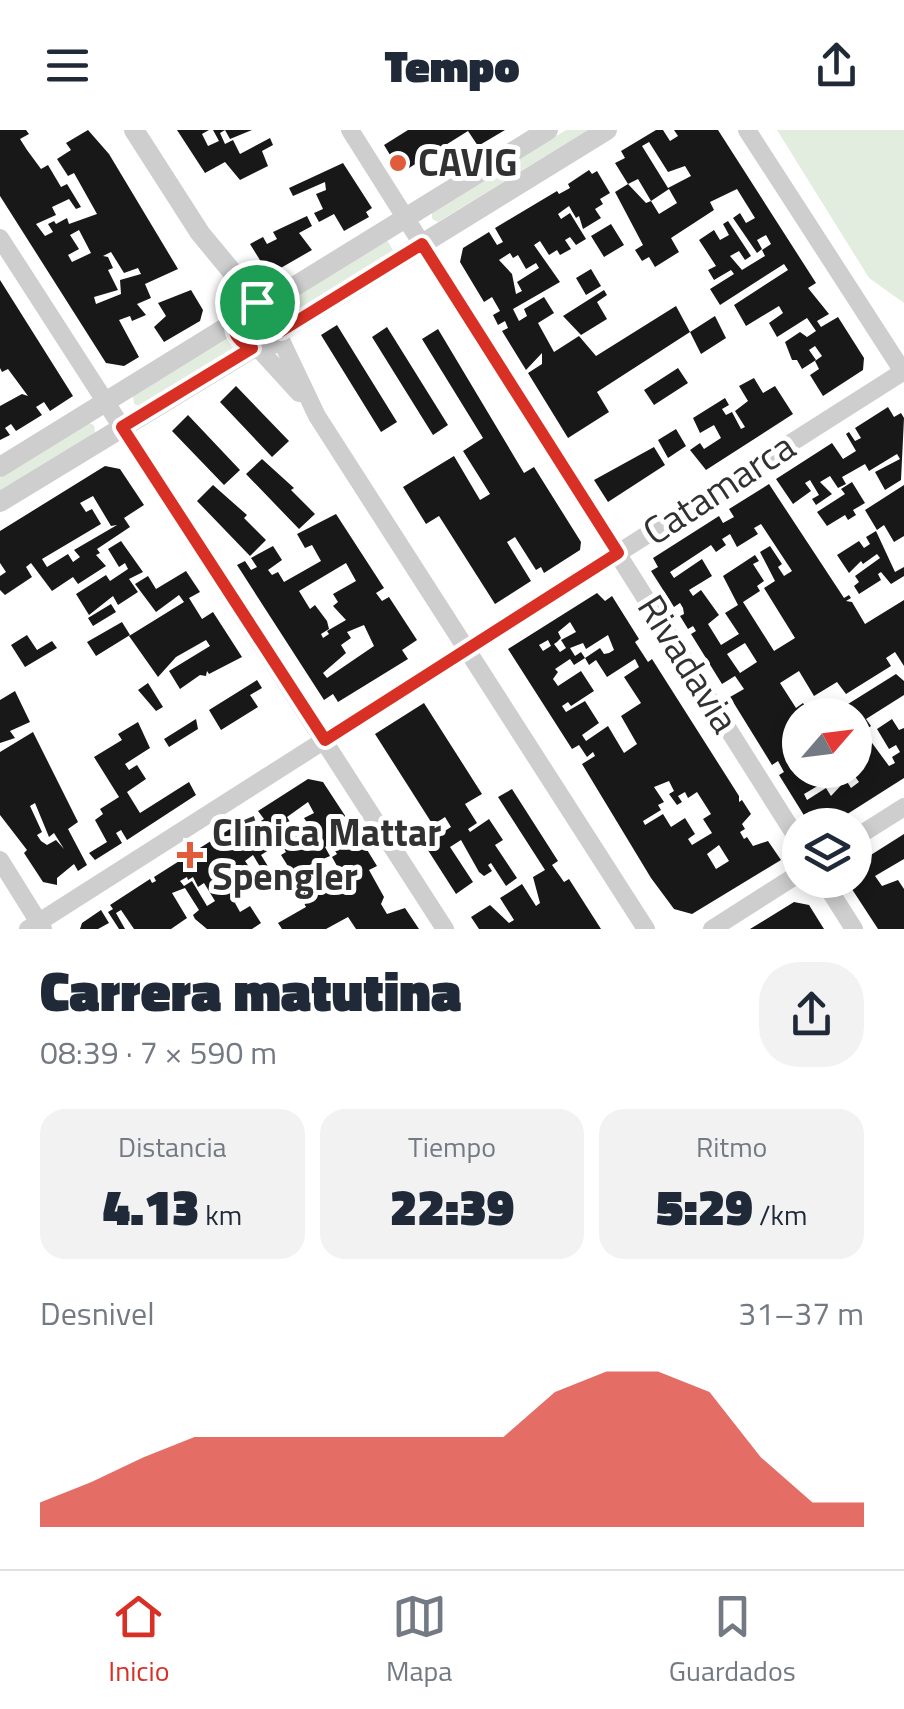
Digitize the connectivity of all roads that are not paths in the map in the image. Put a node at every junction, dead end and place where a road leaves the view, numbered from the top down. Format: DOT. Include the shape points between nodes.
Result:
graph roads {
  1 [pos="134,130"];
  2 [pos="350,130"];
  3 [pos="548,130"];
  4 [pos="607,130"];
  5 [pos="746,130"];
  6 [pos="406,218"];
  7 [pos="200,234"];
  8 [pos="0,238"];
  9 [pos="422,244"];
  10 [pos="261,303"];
  11 [pos="236,319"];
  12 [pos="280,334"];
  13 [pos="256,349"];
  14 [pos="904,372"];
  15 [pos="106,402"];
  16 [pos="318,416"];
  17 [pos="122,427"];
  18 [pos="0,467"];
  19 [pos="0,502"];
  20 [pos="618,553"];
  21 [pos="467,650"];
  22 [pos="325,740"];
  23 [pos="904,807"];
  24 [pos="782,815"];
  25 [pos="872,827"];
  26 [pos="0,860"];
  27 [pos="782,884"];
  28 [pos="834,898"];
  29 [pos="37,927"];
  30 [pos="445,929"];
  31 [pos="646,929"];
  32 [pos="712,929"];
  33 [pos="854,929"];
  1 -- 7 [label="street"];
  2 -- 6 [label="street, Rivadavia"];
  3 -- 6 [label="street"];
  4 -- 9 [label="street"];
  5 -- 14 [label="street"];
  6 -- 9 [label="street, Rivadavia"];
  6 -- 10 [label="street"];
  7 -- 10 [label="street"];
  7 -- 11 [label="street"];
  8 -- 15 [label="street"];
  9 -- 12 [label="street"];
  9 -- 20 [label="street, Rivadavia"];
  10 -- 11 [label="street" via="246,306"];
  10 -- 12 [label="street" via="280,318"];
  11 -- 13 [label="street" via="237,336"];
  11 -- 15 [label="street"];
  12 -- 13 [label="street" via="271,346"];
  12 -- 16 [label="street"];
  13 -- 16 [label="street"];
  13 -- 17 [label="street"];
  14 -- 20 [label="street, Catamarca"];
  15 -- 17 [label="street"];
  15 -- 18 [label="street"];
  16 -- 21 [label="street"];
  17 -- 19 [label="street"];
  17 -- 22 [label="street"];
  20 -- 21 [label="street, Catamarca"];
  20 -- 24 [label="street, Rivadavia"];
  21 -- 22 [label="street, Catamarca"];
  21 -- 31 [label="street"];
  22 -- 29 [label="street, Catamarca"];
  22 -- 30 [label="street"];
  23 -- 25 [label="street"];
  26 -- 29 [label="street"];
  27 -- 32 [label="street"];
  28 -- 33 [label="street"];
}
